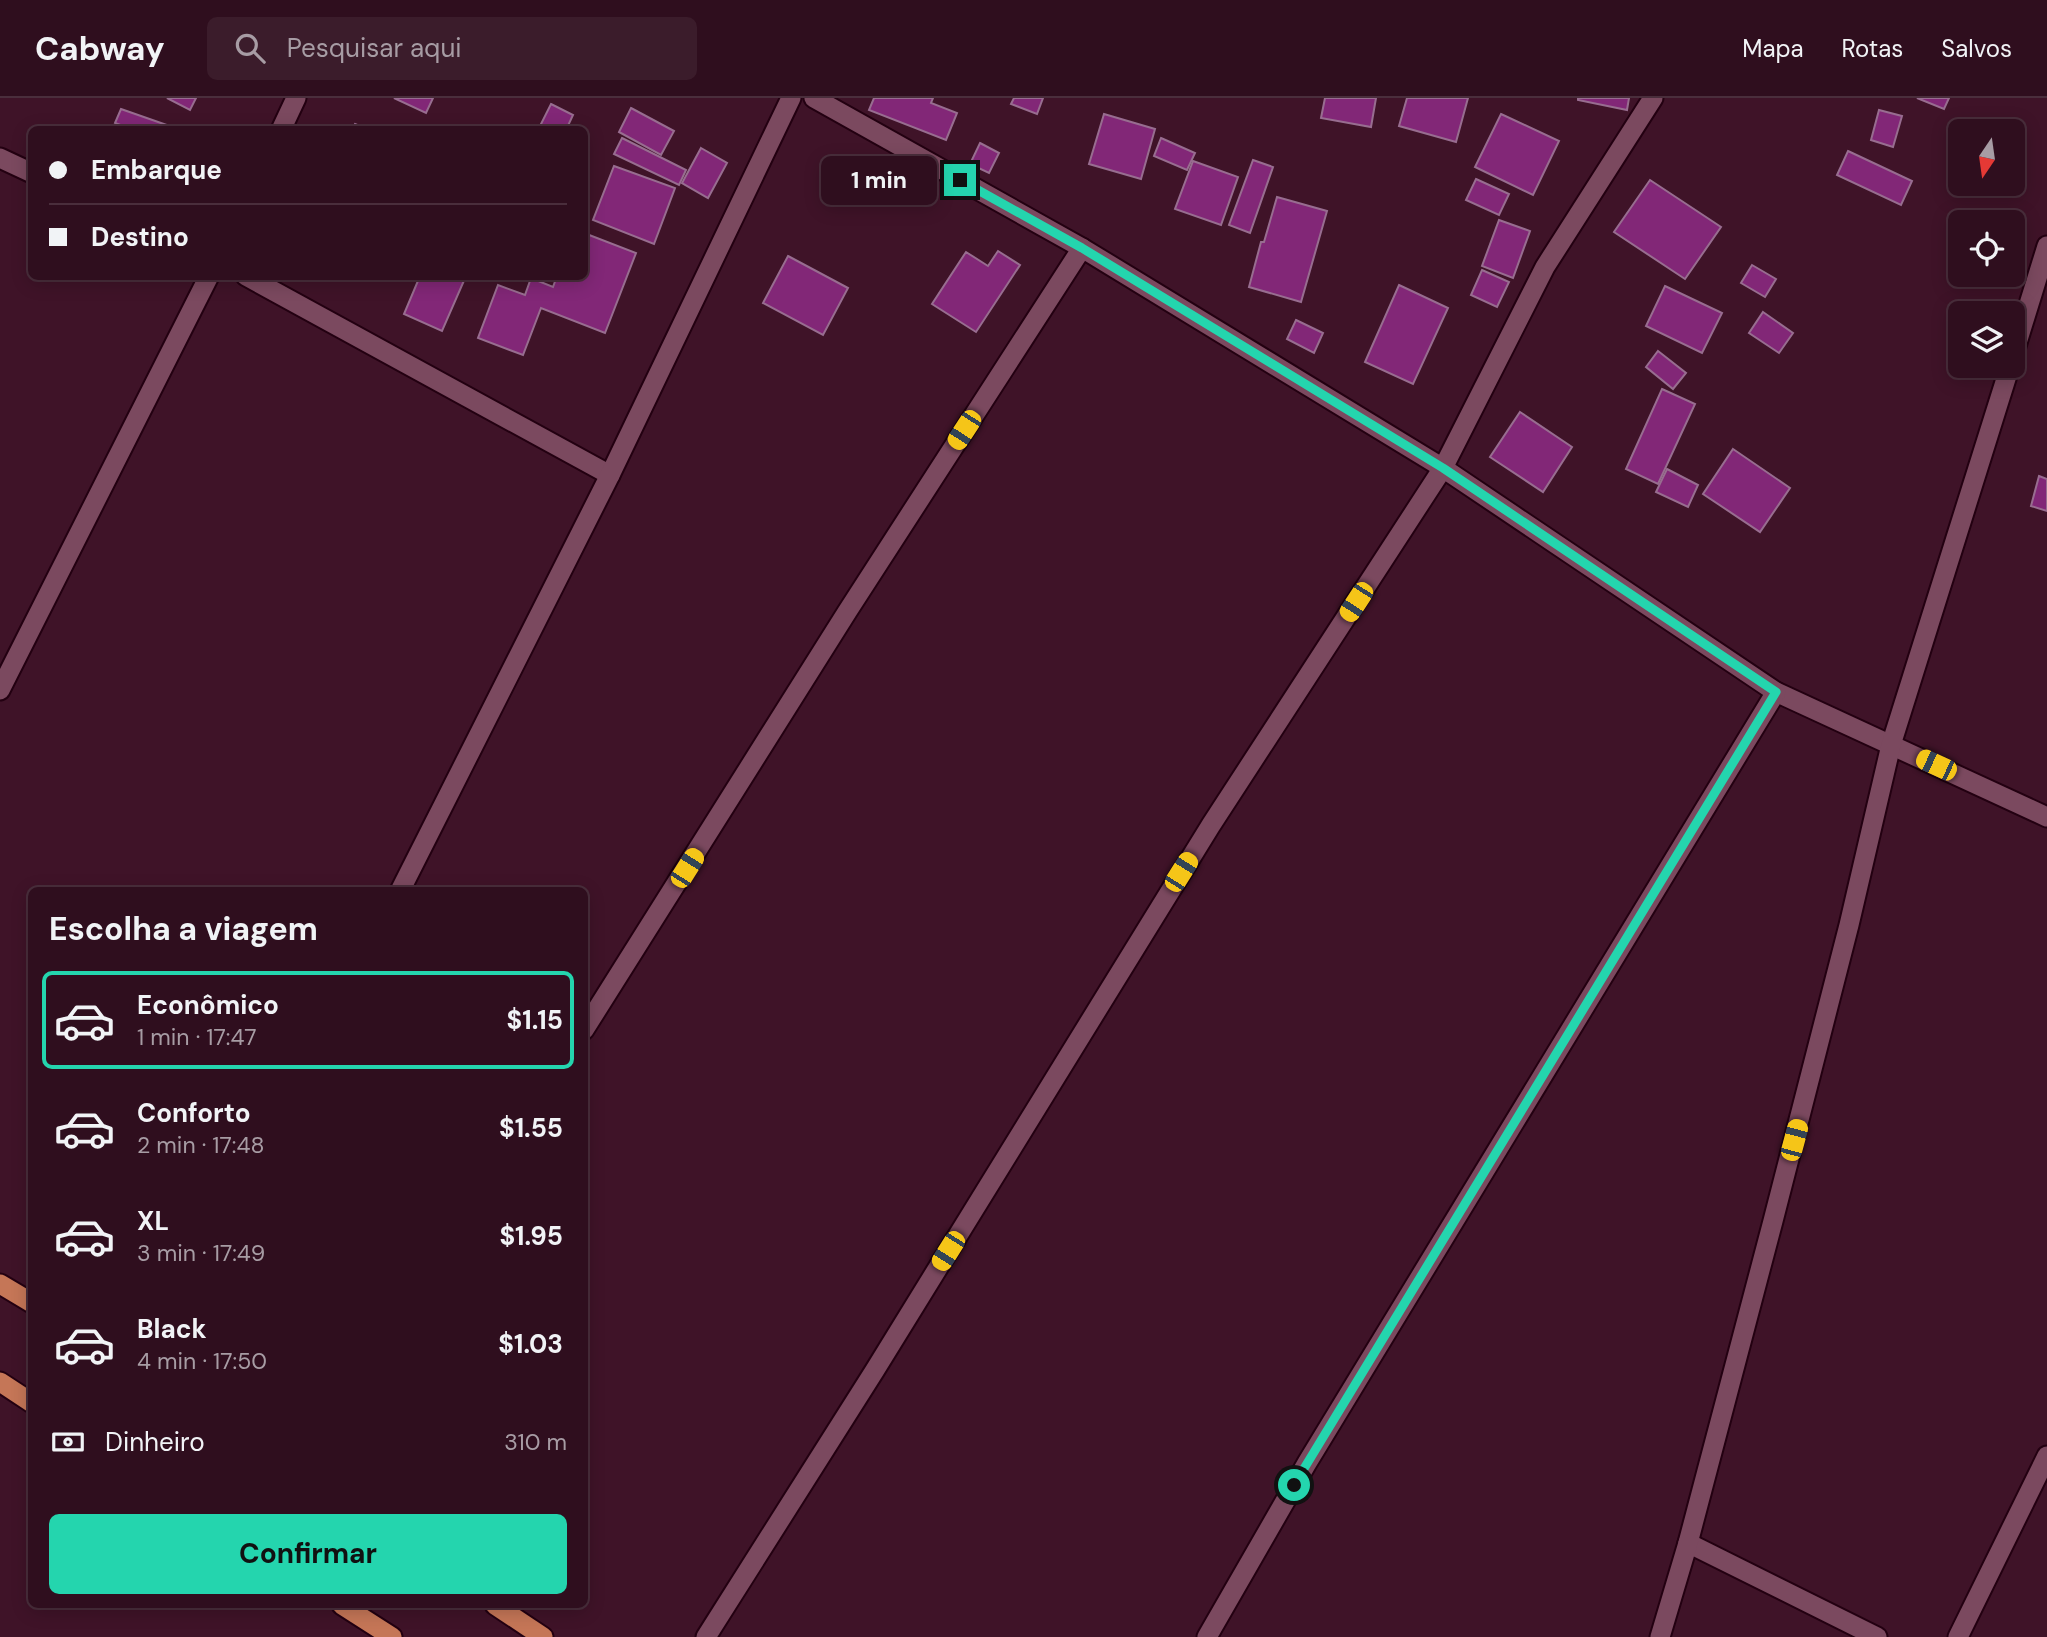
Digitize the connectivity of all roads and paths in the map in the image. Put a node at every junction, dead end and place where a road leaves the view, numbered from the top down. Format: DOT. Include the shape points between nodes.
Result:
graph roads {
  1 [pos="296,98"];
  2 [pos="791,98"];
  3 [pos="814,98"];
  4 [pos="1653,98"];
  5 [pos="283,126"];
  6 [pos="0,158"];
  7 [pos="28,171"];
  8 [pos="2047,246"];
  9 [pos="1082,248"];
  10 [pos="2043,276"];
  11 [pos="207,280"];
  12 [pos="253,280"];
  13 [pos="2025,324"];
  14 [pos="2006,378"];
  15 [pos="1443,468"];
  16 [pos="610,475"];
  17 [pos="0,690"];
  18 [pos="1776,692"];
  19 [pos="1891,745"];
  20 [pos="2047,817"];
  21 [pos="402,887"];
  22 [pos="588,1024"];
  23 [pos="0,1284"];
  24 [pos="28,1301"];
  25 [pos="0,1382"];
  26 [pos="28,1400"];
  27 [pos="2047,1456"];
  28 [pos="1688,1543"];
  29 [pos="347,1608"];
  30 [pos="500,1608"];
  31 [pos="392,1637"];
  32 [pos="543,1637"];
  33 [pos="706,1637"];
  34 [pos="1206,1637"];
  35 [pos="1660,1637"];
  36 [pos="1877,1637"];
  37 [pos="1958,1637"];
  1 -- 5 [label="street"];
  2 -- 16 [label="street"];
  3 -- 9 [label="street"];
  4 -- 15 [label="street" via="1545,267"];
  6 -- 7 [label="street"];
  8 -- 10 [label="street"];
  9 -- 15 [label="street"];
  9 -- 22 [label="street"];
  10 -- 13 [label="street"];
  11 -- 17 [label="street"];
  12 -- 16 [label="street"];
  14 -- 19 [label="street"];
  15 -- 18 [label="street"];
  15 -- 33 [label="street" via="1211,825"];
  16 -- 21 [label="street"];
  18 -- 19 [label="street"];
  18 -- 34 [label="street"];
  19 -- 20 [label="street"];
  19 -- 28 [label="street" via="1849,925"];
  23 -- 24 [label="main road"];
  25 -- 26 [label="main road"];
  27 -- 37 [label="street"];
  28 -- 35 [label="street"];
  28 -- 36 [label="street"];
  29 -- 31 [label="main road"];
  30 -- 32 [label="main road"];
}
